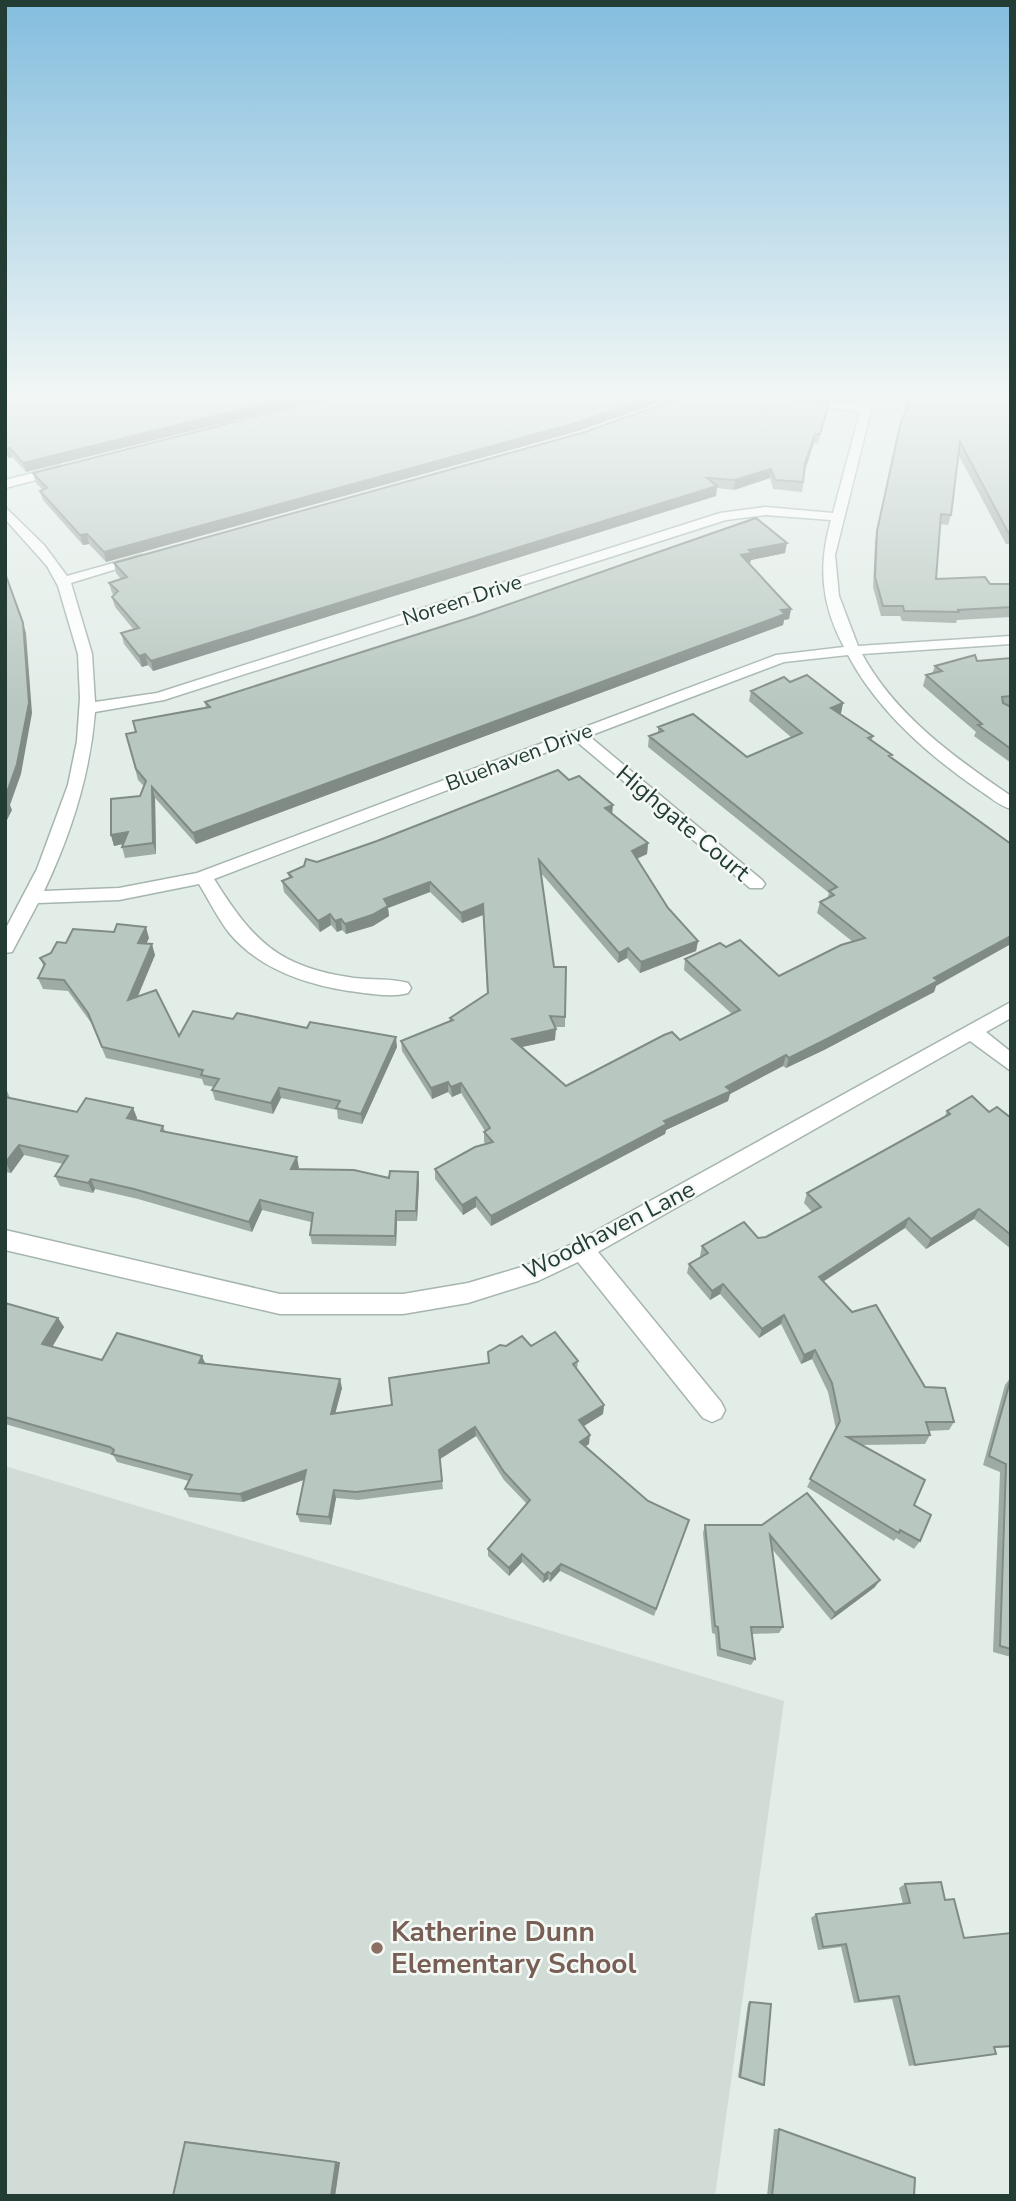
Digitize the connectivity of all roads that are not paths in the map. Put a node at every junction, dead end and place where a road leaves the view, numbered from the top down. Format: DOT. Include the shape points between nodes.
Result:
graph roads {
  1 [pos="841,501"];
  2 [pos="5,510"];
  3 [pos="837,517"];
  4 [pos="159,554"];
  5 [pos="63,581"];
  6 [pos="1011,640"];
  7 [pos="851,650"];
  8 [pos="88,708"];
  9 [pos="578,734"];
  10 [pos="1011,804"];
  11 [pos="204,877"];
  12 [pos="756,884"];
  13 [pos="33,897"];
  14 [pos="5,947"];
  15 [pos="401,988"];
  16 [pos="1011,1009"];
  17 [pos="971,1031"];
  18 [pos="1011,1063"];
  19 [pos="5,1240"];
  20 [pos="582,1250"];
  21 [pos="712,1410"];
  1 -- 3 [label="street"];
  2 -- 5 [label="street"];
  3 -- 7 [label="street" via="828,555 828,581 833,609"];
  3 -- 8 [label="street, Noreen Drive" via="765,511 724,516 159,697"];
  4 -- 5 [label="street"];
  5 -- 8 [label="street" via="80,629"];
  6 -- 7 [label="street, Bluehaven Drive"];
  7 -- 9 [label="street, Bluehaven Drive" via="781,658"];
  7 -- 10 [label="street" via="900,715 939,751"];
  8 -- 13 [label="street" via="75,788"];
  9 -- 11 [label="street, Bluehaven Drive"];
  9 -- 12 [label="street, Highgate Court"];
  11 -- 13 [label="street, Bluehaven Drive" via="81,899"];
  11 -- 15 [label="street" via="237,930 258,950 286,966 357,987"];
  13 -- 14 [label="street"];
  16 -- 17 [label="street, Woodhaven Lane"];
  17 -- 18 [label="street"];
  17 -- 20 [label="street, Woodhaven Lane"];
  19 -- 20 [label="street, Woodhaven Lane" via="280,1304 403,1304 468,1293 530,1274"];
  20 -- 21 [label="street"];
}
